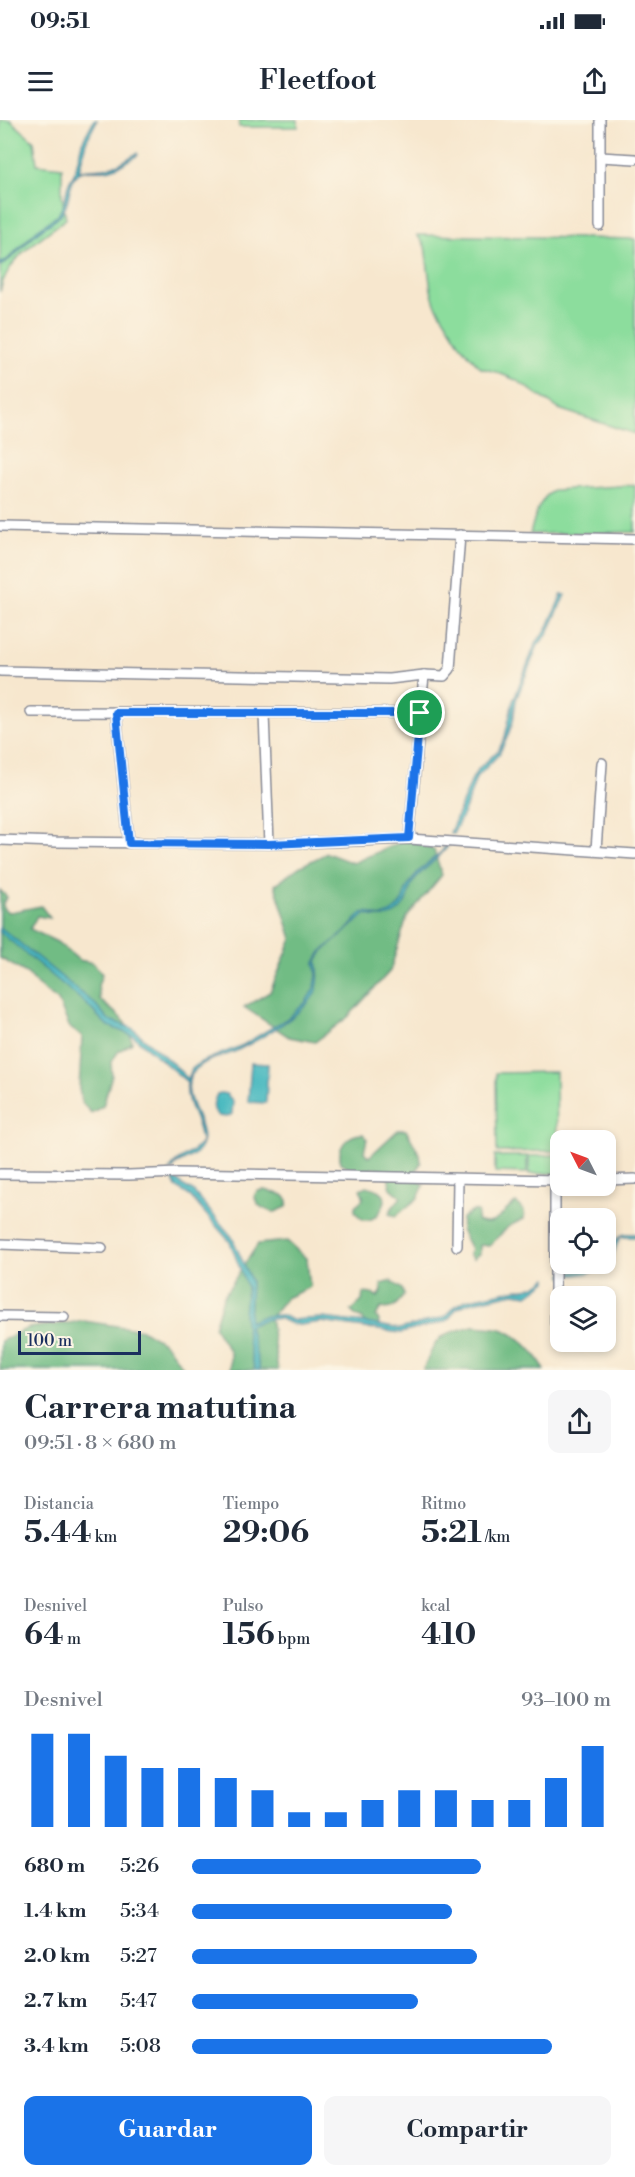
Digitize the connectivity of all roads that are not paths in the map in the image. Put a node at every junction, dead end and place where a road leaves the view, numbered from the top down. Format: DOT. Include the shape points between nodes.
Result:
graph roads {
  1 [pos="600,120"];
  2 [pos="600,157"];
  3 [pos="635,159"];
  4 [pos="600,226"];
  5 [pos="0,526"];
  6 [pos="460,536"];
  7 [pos="635,539"];
  8 [pos="0,671"];
  9 [pos="424,675"];
  10 [pos="31,712"];
  11 [pos="116,713"];
  12 [pos="420,713"];
  13 [pos="264,714"];
  14 [pos="602,763"];
  15 [pos="409,838"];
  16 [pos="0,840"];
  17 [pos="129,843"];
  18 [pos="269,844"];
  19 [pos="596,850"];
  20 [pos="635,854"];
  21 [pos="0,1174"];
  22 [pos="458,1179"];
  23 [pos="635,1179"];
  24 [pos="550,1180"];
  25 [pos="616,1180"];
  26 [pos="558,1196"];
  27 [pos="0,1244"];
  28 [pos="457,1246"];
  29 [pos="102,1248"];
  30 [pos="555,1286"];
  31 [pos="0,1316"];
  32 [pos="64,1317"];
  1 -- 2 [label="street"];
  2 -- 3 [label="street"];
  2 -- 4 [label="street"];
  5 -- 6 [label="street"];
  6 -- 7 [label="street"];
  6 -- 9 [label="street" via="450,669 444,676"];
  8 -- 9 [label="street" via="388,679"];
  9 -- 12 [label="street"];
  10 -- 11 [label="street"];
  11 -- 13 [label="street"];
  11 -- 17 [label="street"];
  12 -- 13 [label="street"];
  12 -- 15 [label="street"];
  13 -- 18 [label="street"];
  14 -- 19 [label="street"];
  15 -- 18 [label="street"];
  15 -- 19 [label="street"];
  16 -- 17 [label="street"];
  17 -- 18 [label="street"];
  19 -- 20 [label="street"];
  21 -- 22 [label="street"];
  22 -- 24 [label="street"];
  22 -- 28 [label="street"];
  23 -- 25 [label="street"];
  26 -- 30 [label="street"];
  27 -- 29 [label="street"];
  31 -- 32 [label="street"];
}
